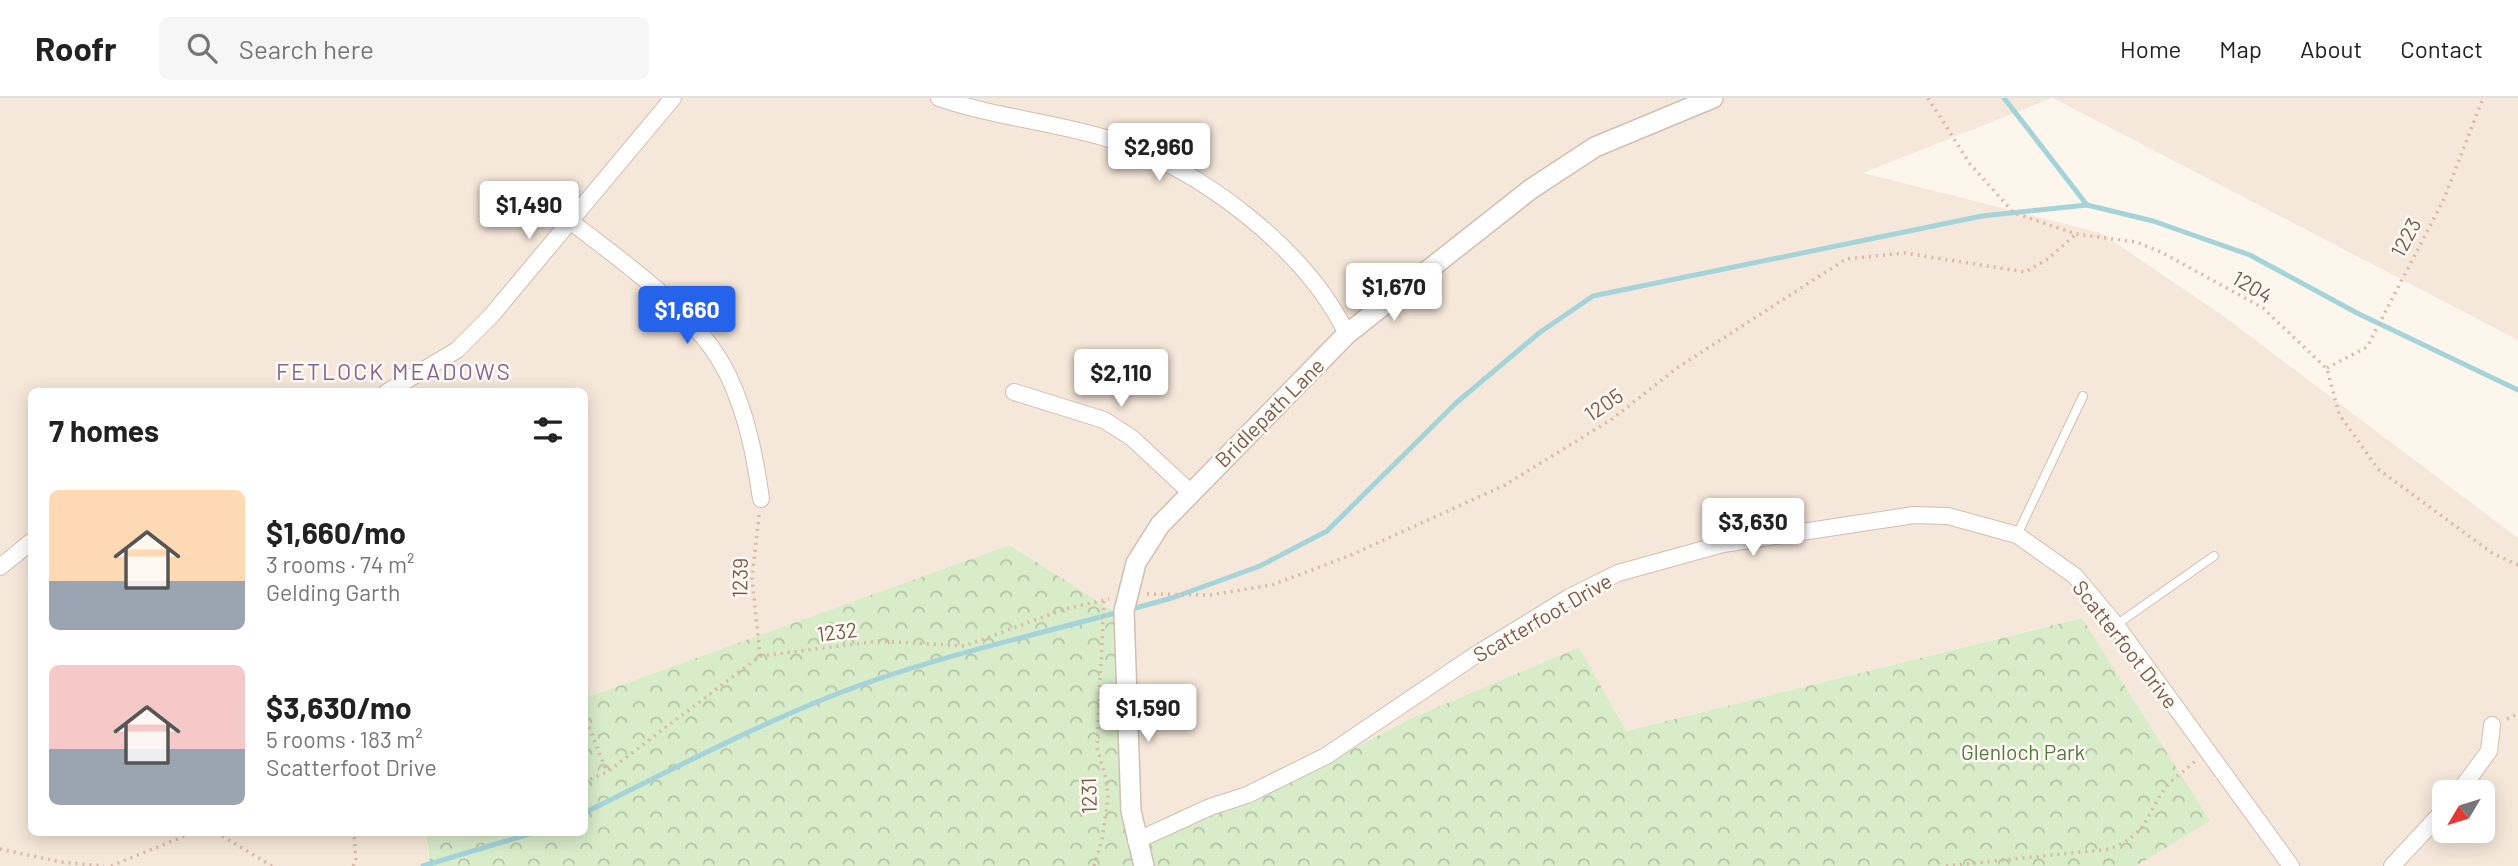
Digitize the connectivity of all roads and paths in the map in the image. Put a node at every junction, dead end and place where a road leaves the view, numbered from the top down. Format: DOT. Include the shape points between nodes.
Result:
graph roads {
  1 [pos="673,98"];
  2 [pos="939,98"];
  3 [pos="1713,98"];
  4 [pos="1928,98"];
  5 [pos="2483,98"];
  6 [pos="570,221"];
  7 [pos="2076,234"];
  8 [pos="1346,334"];
  9 [pos="2327,369"];
  10 [pos="401,388"];
  11 [pos="1014,393"];
  12 [pos="2083,396"];
  13 [pos="1190,492"];
  14 [pos="761,499"];
  15 [pos="2017,536"];
  16 [pos="28,544"];
  17 [pos="2214,556"];
  18 [pos="2518,565"];
  19 [pos="0,566"];
  20 [pos="1104,600"];
  21 [pos="1125,610"];
  22 [pos="2116,625"];
  23 [pos="760,656"];
  24 [pos="588,724"];
  25 [pos="2492,725"];
  26 [pos="2205,748"];
  27 [pos="607,772"];
  28 [pos="588,780"];
  29 [pos="2468,780"];
  30 [pos="2432,824"];
  31 [pos="185,836"];
  32 [pos="222,836"];
  33 [pos="354,836"];
  34 [pos="1136,841"];
  35 [pos="0,849"];
  36 [pos="104,866"];
  37 [pos="111,866"];
  38 [pos="272,866"];
  39 [pos="353,866"];
  40 [pos="1094,866"];
  41 [pos="1144,866"];
  42 [pos="1946,866"];
  43 [pos="2291,866"];
  44 [pos="2392,866"];
  1 -- 6 [label="street"];
  2 -- 8 [label="street" via="1110,139 1200,184 1246,216 1287,253 1324,296"];
  3 -- 8 [label="street, Bridlepath Lane" via="1595,147 1559,169"];
  4 -- 7 [label="path, 1204" via="1970,164 2014,213"];
  5 -- 9 [label="path, 1223" via="2444,200 2367,347"];
  6 -- 10 [label="street" via="457,350"];
  6 -- 14 [label="street" via="695,326 717,356 748,428"];
  7 -- 9 [label="path, 1204" via="2136,242 2163,253 2263,308"];
  7 -- 21 [label="path, 1205" via="2025,272 1905,253 1846,259 1677,368 1612,419 1505,485 1351,555 1272,585"];
  8 -- 13 [label="street, Bridlepath Lane"];
  9 -- 18 [label="path" via="2339,414 2378,469 2492,553"];
  11 -- 13 [label="street" via="1104,420 1132,438"];
  12 -- 15 [label="lane"];
  13 -- 21 [label="street, Bridlepath Lane" via="1136,563"];
  14 -- 23 [label="path, 1239" via="751,578"];
  15 -- 22 [label="street, Scatterfoot Drive" via="2075,576"];
  15 -- 34 [label="street, Scatterfoot Drive" via="1948,516 1914,515 1723,544 1618,573 1477,654 1326,757"];
  16 -- 19 [label="street"];
  17 -- 22 [label="lane"];
  20 -- 21 [label="path, 1232"];
  20 -- 23 [label="path, 1232" via="1065,609 964,646 879,641"];
  20 -- 40 [label="path, 1231" via="1097,748 1108,798"];
  21 -- 34 [label="street, Bridlepath Lane" via="1131,811"];
  22 -- 26 [label="street, Scatterfoot Drive"];
  23 -- 27 [label="path, 1232"];
  24 -- 27 [label="path"];
  25 -- 29 [label="street" via="2489,751"];
  26 -- 42 [label="path" via="2167,786 2149,821 2132,839 2110,849"];
  26 -- 43 [label="street, Scatterfoot Drive"];
  27 -- 28 [label="path, 1232"];
  30 -- 44 [label="street"];
  31 -- 37 [label="path"];
  32 -- 38 [label="path"];
  33 -- 39 [label="path"];
  34 -- 41 [label="street, Bridlepath Lane"];
  35 -- 36 [label="path"];
}
